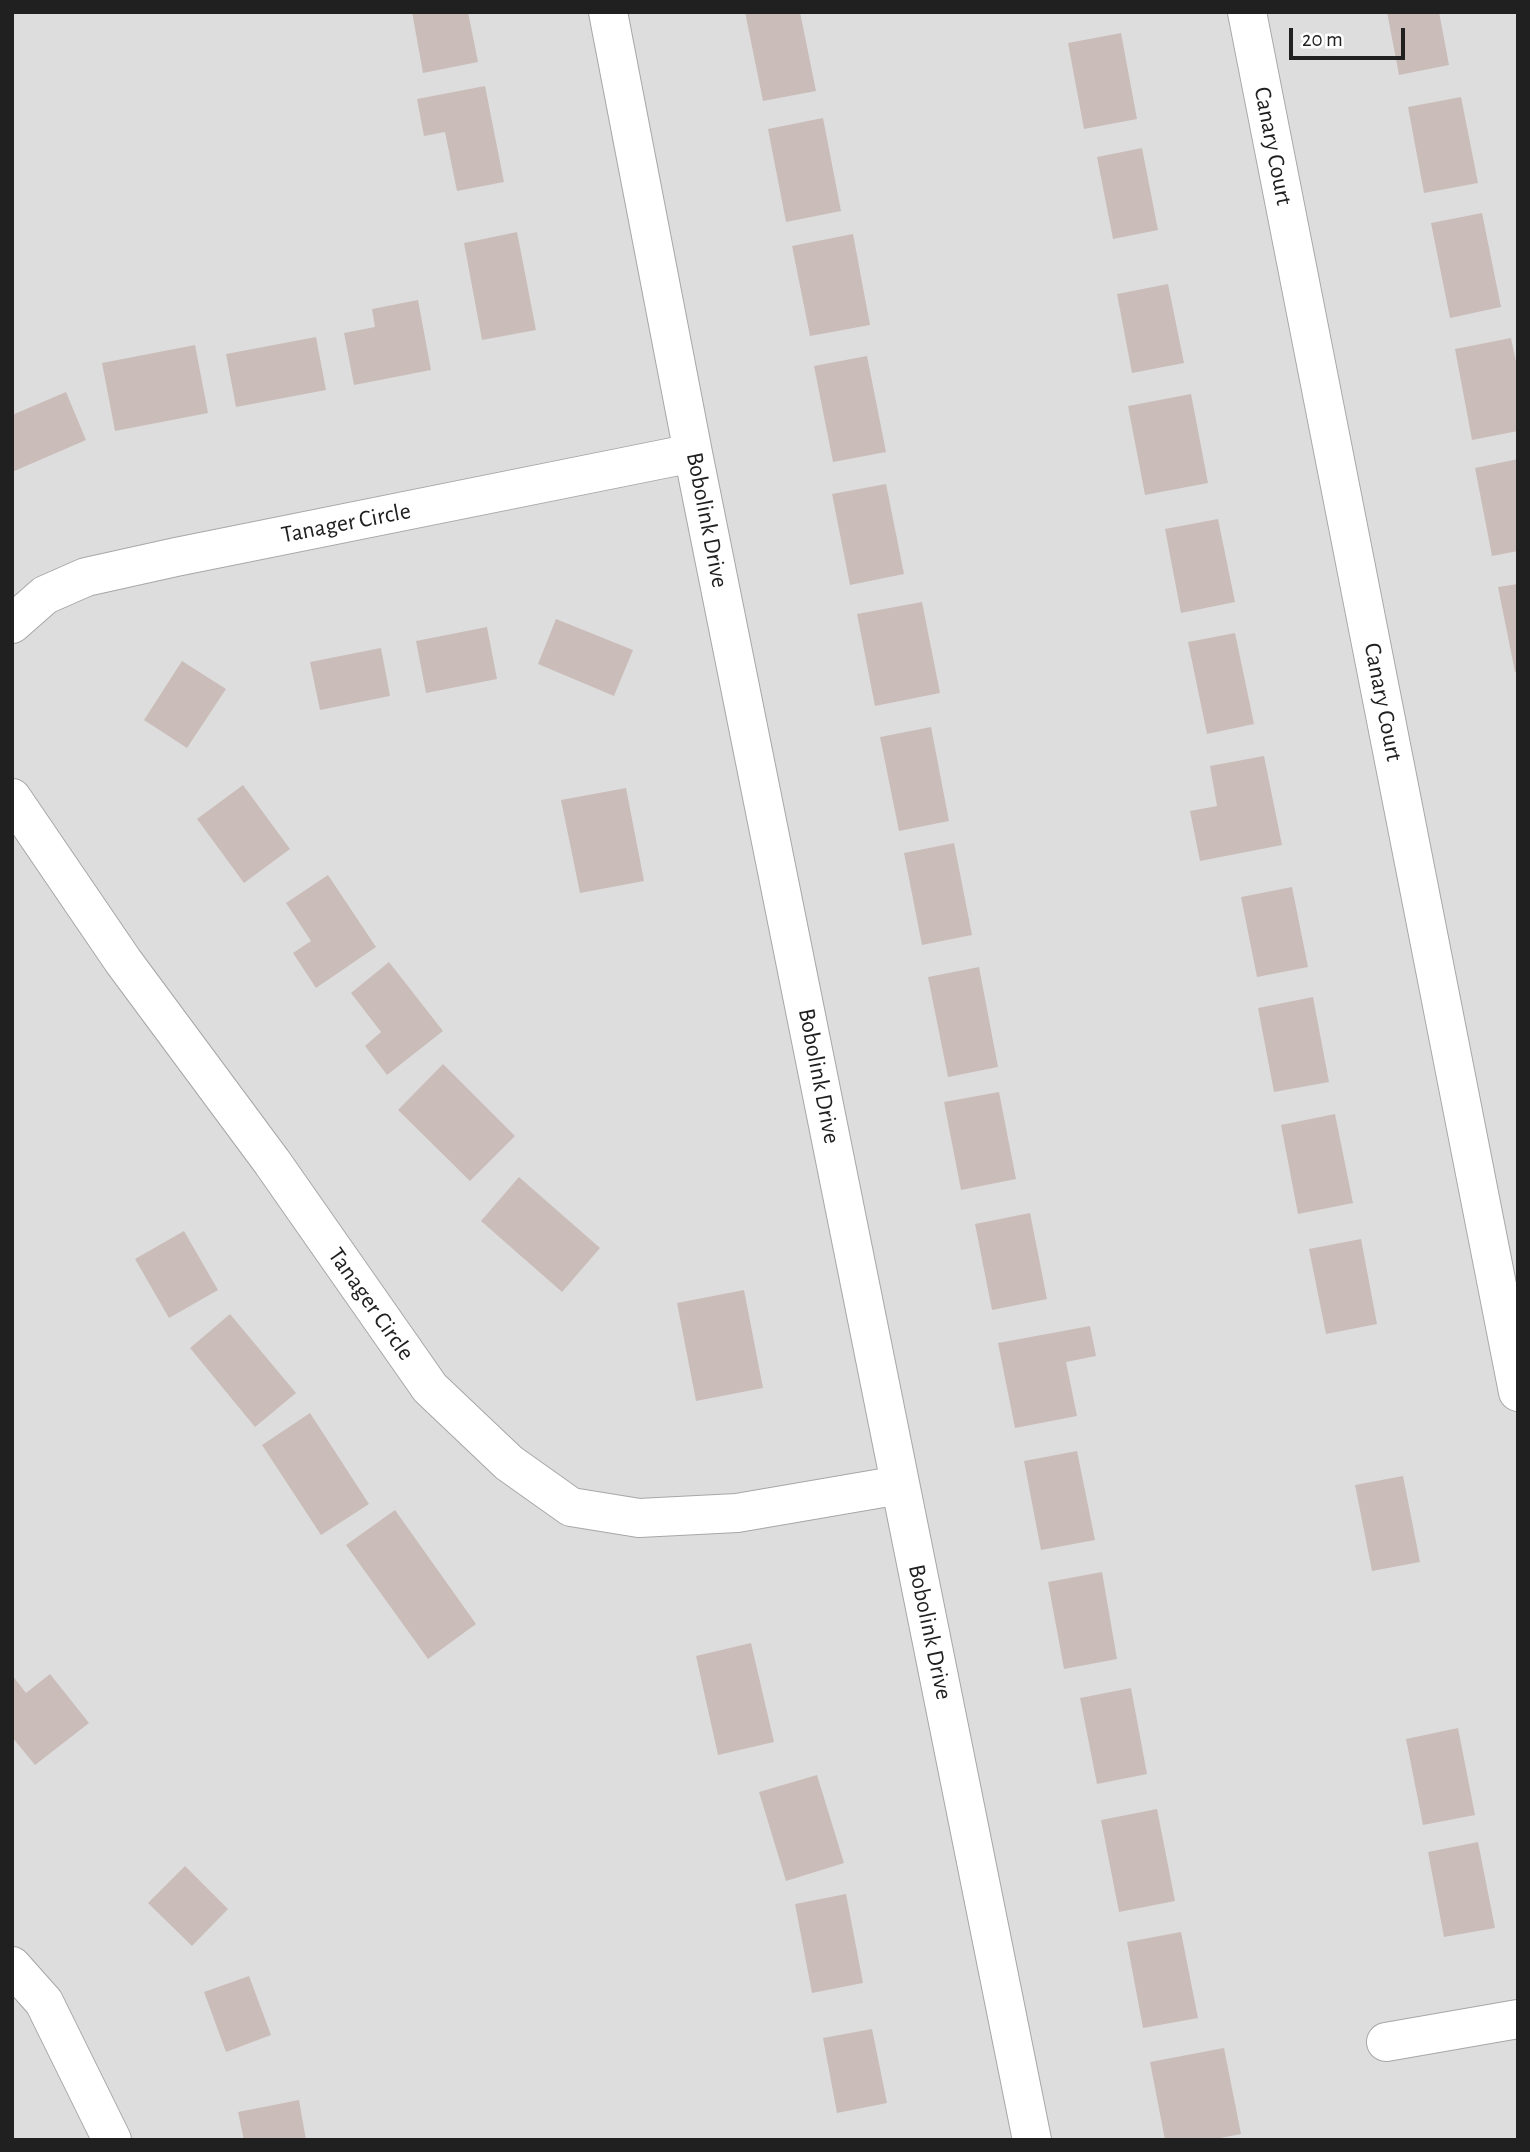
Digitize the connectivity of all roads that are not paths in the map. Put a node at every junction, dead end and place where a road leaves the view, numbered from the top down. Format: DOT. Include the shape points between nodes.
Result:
graph roads {
  1 [pos="608,12"];
  2 [pos="1247,12"];
  3 [pos="693,453"];
  4 [pos="12,624"];
  5 [pos="12,798"];
  6 [pos="1518,1392"];
  7 [pos="900,1485"];
  8 [pos="12,1966"];
  9 [pos="1518,2020"];
  10 [pos="1386,2042"];
  11 [pos="112,2140"];
  12 [pos="1032,2140"];
  1 -- 3 [label="street, Bobolink Drive"];
  2 -- 6 [label="street, Canary Court"];
  3 -- 4 [label="street, Tanager Circle" via="86,577 45,595"];
  3 -- 7 [label="street, Bobolink Drive"];
  5 -- 7 [label="street, Tanager Circle" via="123,961 272,1162 430,1388 509,1463 571,1507 639,1518 737,1513"];
  7 -- 12 [label="street, Bobolink Drive"];
  8 -- 11 [label="street" via="44,2002"];
  9 -- 10 [label="street"];
}
